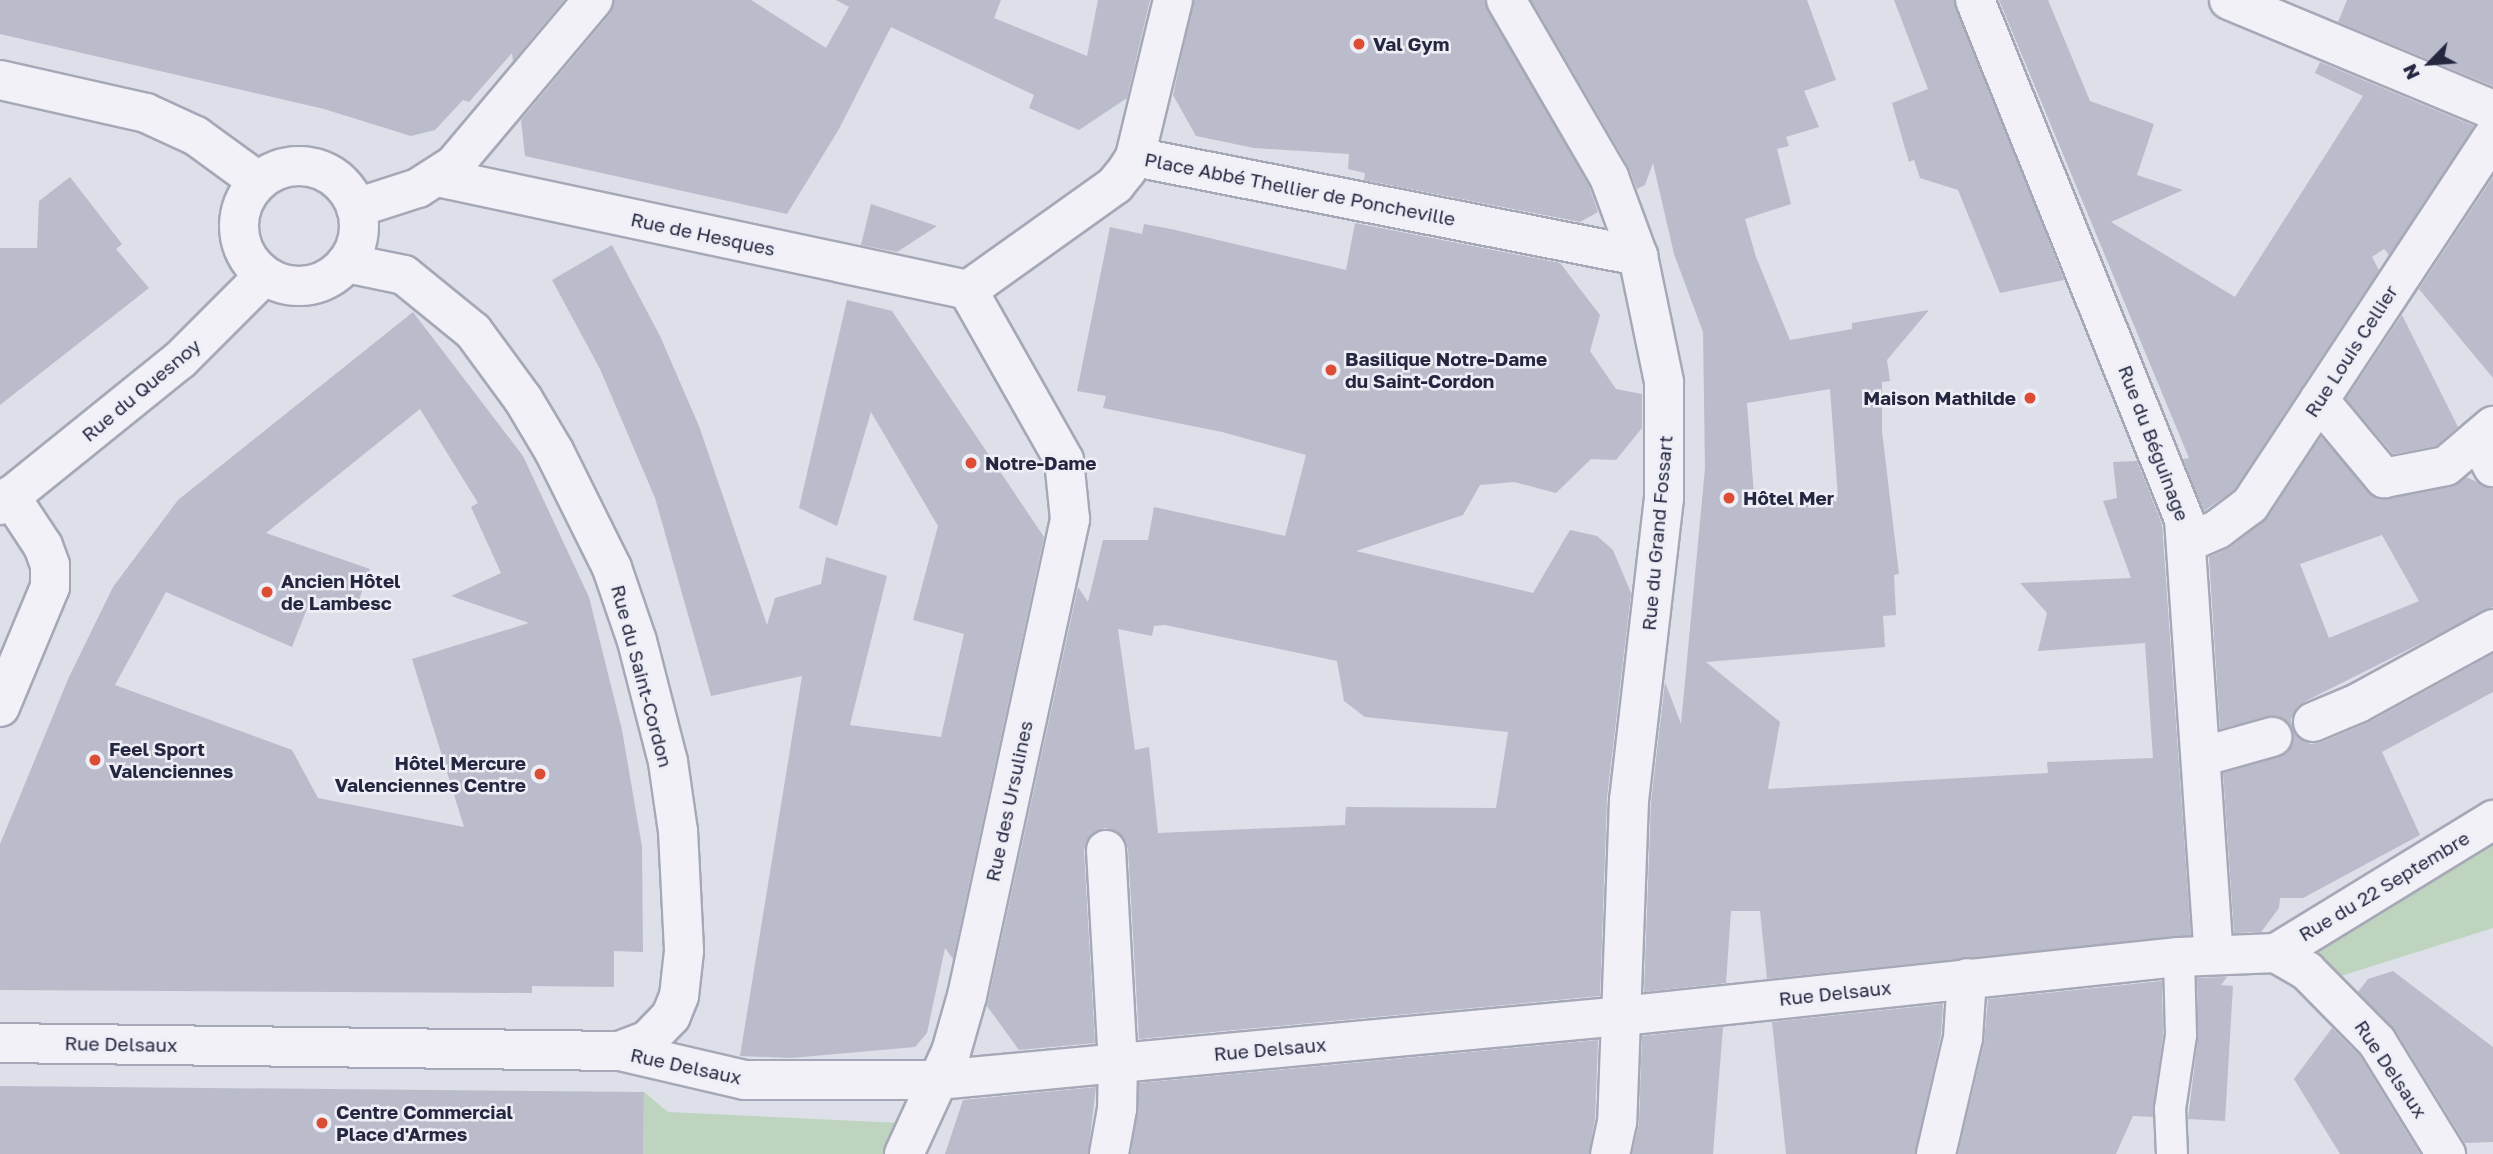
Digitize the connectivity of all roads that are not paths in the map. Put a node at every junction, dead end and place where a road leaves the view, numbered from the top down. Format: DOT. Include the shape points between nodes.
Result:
graph roads {
  1 [pos="593,0"];
  2 [pos="1173,0"];
  3 [pos="1506,0"];
  4 [pos="1975,0"];
  5 [pos="2229,0"];
  6 [pos="0,80"];
  7 [pos="2493,110"];
  8 [pos="2493,137"];
  9 [pos="1135,156"];
  10 [pos="437,177"];
  11 [pos="258,181"];
  12 [pos="356,208"];
  13 [pos="1637,256"];
  14 [pos="346,263"];
  15 [pos="264,276"];
  16 [pos="968,290"];
  17 [pos="2319,400"];
  18 [pos="2488,444"];
  19 [pos="5,500"];
  20 [pos="2189,542"];
  21 [pos="2493,629"];
  22 [pos="0,707"];
  23 [pos="2313,722"];
  24 [pos="2272,737"];
  25 [pos="2204,756"];
  26 [pos="2493,820"];
  27 [pos="1106,850"];
  28 [pos="2276,953"];
  29 [pos="2196,956"];
  30 [pos="1967,978"];
  31 [pos="1622,1016"];
  32 [pos="0,1043"];
  33 [pos="620,1051"];
  34 [pos="1118,1063"];
  35 [pos="938,1080"];
  36 [pos="2446,1153"];
  37 [pos="904,1154"];
  38 [pos="1109,1154"];
  39 [pos="1610,1154"];
  40 [pos="1936,1154"];
  41 [pos="2172,1154"];
  1 -- 10 [label="street" via="475,142"];
  2 -- 9 [label="street"];
  3 -- 13 [label="street, Rue du Grand Fossart" via="1593,143"];
  4 -- 20 [label="street, Rue du Béguinage" via="2179,499"];
  5 -- 7 [label="street"];
  6 -- 11 [label="street" via="146,113 196,136"];
  8 -- 17 [label="street, Rue Louis Cellier"];
  9 -- 13 [label="street, Place Abbé Thellier de Poncheville"];
  9 -- 16 [label="street, Place Abbé Thellier de Poncheville" via="1115,185"];
  10 -- 12 [label="street"];
  10 -- 16 [label="street, Rue de Hesques"];
  11 -- 12 [label="street" via="288,166 314,167 337,179"];
  11 -- 15 [label="street" via="243,201 239,234 247,257"];
  12 -- 14 [label="street" via="357,241"];
  13 -- 31 [label="street, Rue du Grand Fossart" via="1659,351 1666,449 1626,839"];
  14 -- 15 [label="street" via="311,285 287,285"];
  14 -- 33 [label="street, Rue du Saint-Cordon" via="404,275 473,331 554,451 594,528 621,594 668,762 678,831 684,951 679,996 671,1016 648,1040"];
  15 -- 19 [label="street, Rue du Quesnoy" via="180,360"];
  16 -- 35 [label="street, Rue des Ursulines" via="1064,460 1070,519 968,996"];
  17 -- 18 [label="street" via="2384,478 2446,466"];
  17 -- 20 [label="street, Rue Louis Cellier" via="2250,505 2218,529"];
  19 -- 22 [label="street, Rue du Quesnoy" via="43,546 50,565 50,587 45,609"];
  20 -- 25 [label="street, Rue du Béguinage"];
  21 -- 23 [label="street" via="2358,703"];
  24 -- 25 [label="street"];
  25 -- 29 [label="street, Rue du Béguinage"];
  26 -- 28 [label="street, Rue du 22 Septembre"];
  27 -- 34 [label="street"];
  28 -- 29 [label="street, Rue Delsaux"];
  28 -- 36 [label="street, Rue Delsaux" via="2307,971 2377,1042"];
  29 -- 30 [label="street, Rue Delsaux"];
  29 -- 41 [label="lane" via="2170,1109"];
  30 -- 31 [label="street, Rue Delsaux"];
  30 -- 40 [label="street" via="1963,1038"];
  31 -- 34 [label="street, Rue Delsaux"];
  31 -- 39 [label="street, Rue du Grand Fossart" via="1617,1122"];
  32 -- 33 [label="street, Rue Delsaux"];
  33 -- 35 [label="street, Rue Delsaux" via="745,1080"];
  34 -- 35 [label="street, Rue Delsaux"];
  34 -- 38 [label="street" via="1117,1109"];
  35 -- 37 [label="street, Rue des Ursulines"];
}
